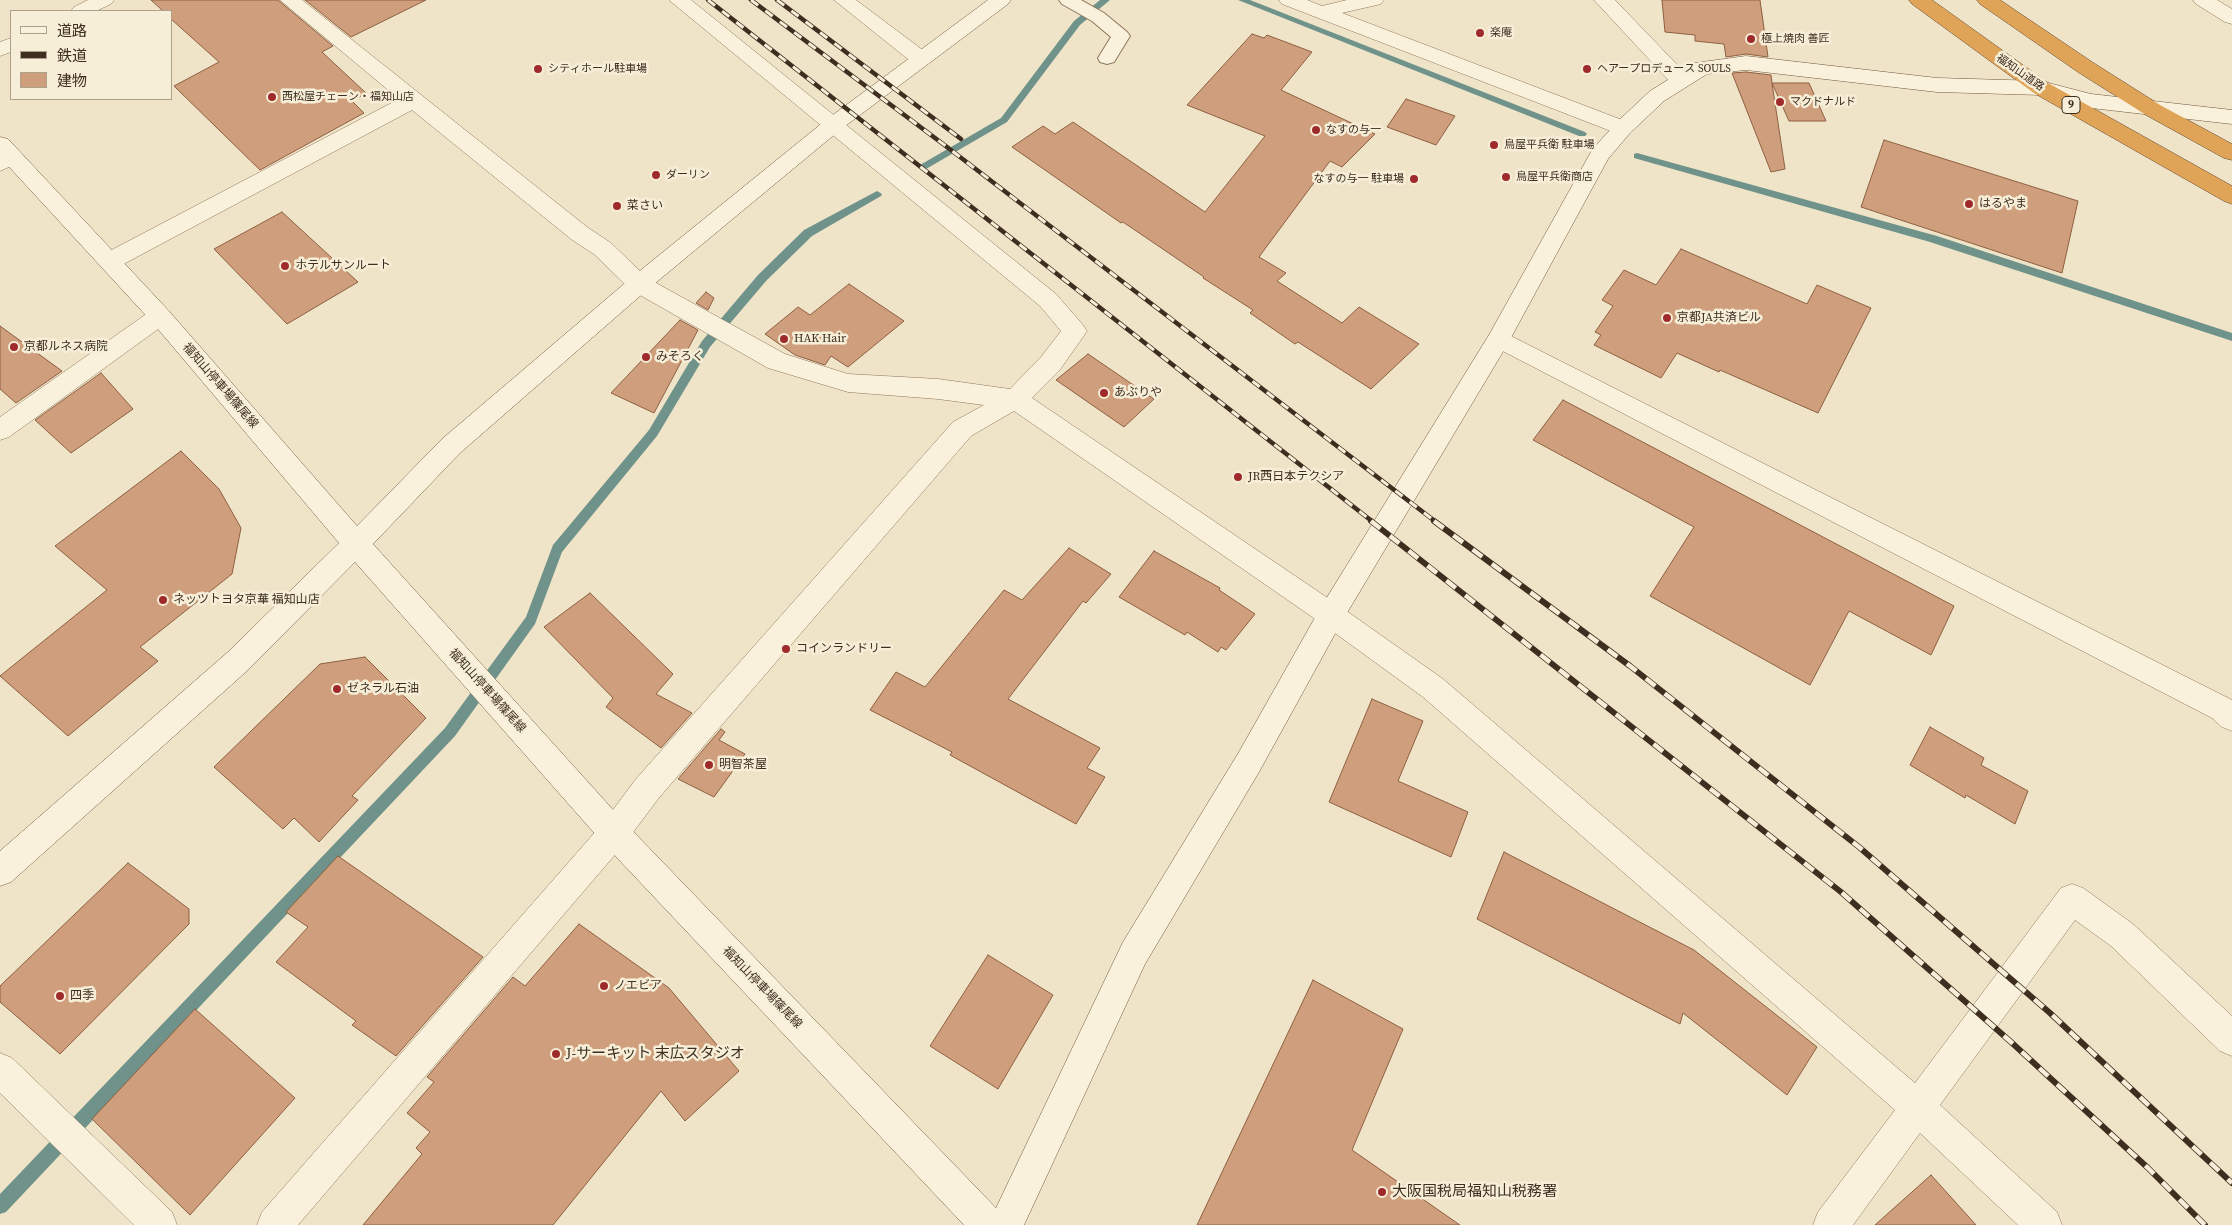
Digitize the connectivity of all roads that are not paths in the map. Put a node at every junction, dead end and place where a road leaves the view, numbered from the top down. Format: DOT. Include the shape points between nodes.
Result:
graph roads {
  1 [pos="104,0"];
  2 [pos="290,0"];
  3 [pos="679,0"];
  4 [pos="844,0"];
  5 [pos="1001,0"];
  6 [pos="1289,0"];
  7 [pos="1374,0"];
  8 [pos="1604,0"];
  9 [pos="1919,0"];
  10 [pos="1987,0"];
  11 [pos="2203,0"];
  12 [pos="1070,1"];
  13 [pos="83,10"];
  14 [pos="1320,12"];
  15 [pos="2232,18"];
  16 [pos="921,58"];
  17 [pos="1107,58"];
  18 [pos="1680,80"];
  19 [pos="2041,88"];
  20 [pos="414,100"];
  21 [pos="2153,110"];
  22 [pos="2232,117"];
  23 [pos="833,125"];
  24 [pos="1624,128"];
  25 [pos="2232,153"];
  26 [pos="4,155"];
  27 [pos="2232,196"];
  28 [pos="110,261"];
  29 [pos="639,284"];
  30 [pos="160,316"];
  31 [pos="1499,339"];
  32 [pos="1015,399"];
  33 [pos="0,430"];
  34 [pos="356,544"];
  35 [pos="1331,615"];
  36 [pos="2232,718"];
  37 [pos="614,833"];
  38 [pos="0,871"];
  39 [pos="2232,1039"];
  40 [pos="0,1070"];
  41 [pos="1917,1107"];
  42 [pos="159,1225"];
  43 [pos="275,1225"];
  44 [pos="988,1225"];
  45 [pos="1006,1225"];
  46 [pos="1831,1225"];
  47 [pos="2044,1225"];
  1 -- 13 [label="street"];
  2 -- 20 [label="street"];
  3 -- 23 [label="street"];
  4 -- 16 [label="street"];
  5 -- 16 [label="street"];
  6 -- 14 [label="street"];
  7 -- 14 [label="street"];
  8 -- 18 [label="street"];
  9 -- 19 [label="highway, 福知山道路 / 9"];
  10 -- 21 [label="highway"];
  11 -- 15 [label="street"];
  12 -- 17 [label="lane" via="1098,17 1121,36"];
  14 -- 24 [label="street"];
  16 -- 23 [label="street"];
  18 -- 19 [label="street" via="1702,68 1746,63 1937,85"];
  18 -- 24 [label="street" via="1657,96"];
  19 -- 21 [label="street" via="2091,102"];
  19 -- 27 [label="highway, 福知山道路 / 9"];
  20 -- 28 [label="street"];
  20 -- 29 [label="street" via="603,249"];
  21 -- 22 [label="street"];
  21 -- 25 [label="highway"];
  23 -- 29 [label="street"];
  23 -- 32 [label="street" via="1048,300 1075,331 1050,364"];
  24 -- 31 [label="street" via="1600,156"];
  26 -- 28 [label="street, 福知山停車場篠尾線"];
  28 -- 30 [label="street, 福知山停車場篠尾線"];
  29 -- 32 [label="street" via="777,362 848,383 938,389"];
  29 -- 34 [label="street" via="451,446"];
  30 -- 33 [label="street"];
  30 -- 34 [label="street, 福知山停車場篠尾線"];
  31 -- 35 [label="street"];
  31 -- 36 [label="street" via="2222,709"];
  32 -- 35 [label="street"];
  32 -- 37 [label="street" via="962,430 647,789"];
  34 -- 37 [label="street, 福知山停車場篠尾線"];
  34 -- 38 [label="street" via="238,661"];
  35 -- 41 [label="street" via="1434,688"];
  35 -- 45 [label="street" via="1249,762 1134,953"];
  37 -- 43 [label="street"];
  37 -- 44 [label="street, 福知山停車場篠尾線"];
  39 -- 41 [label="street" via="2122,935 2072,899"];
  40 -- 42 [label="street"];
  41 -- 46 [label="street"];
  41 -- 47 [label="street"];
}
